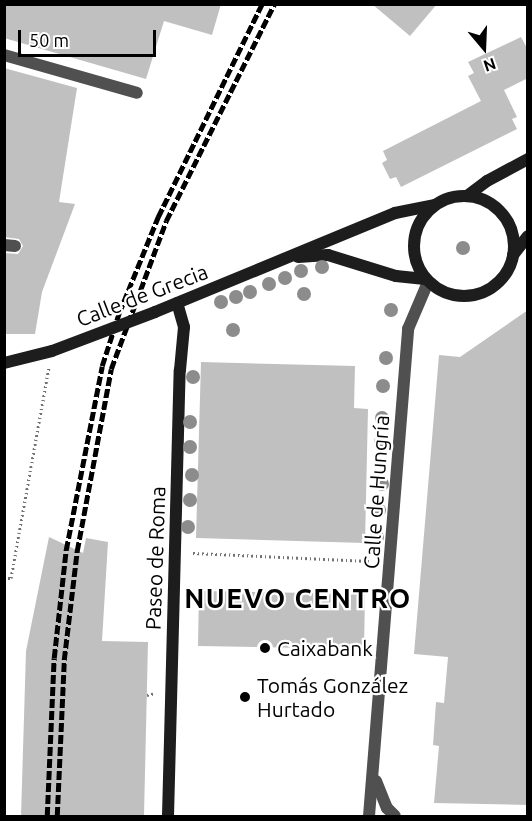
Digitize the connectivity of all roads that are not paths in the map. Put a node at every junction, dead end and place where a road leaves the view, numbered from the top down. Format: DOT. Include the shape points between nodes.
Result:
graph roads {
  1 [pos="4,55"];
  2 [pos="137,93"];
  3 [pos="528,159"];
  4 [pos="467,196"];
  5 [pos="435,206"];
  6 [pos="528,236"];
  7 [pos="513,255"];
  8 [pos="291,257"];
  9 [pos="427,280"];
  10 [pos="177,303"];
  11 [pos="4,363"];
  12 [pos="374,774"];
  13 [pos="168,816"];
  14 [pos="369,816"];
  15 [pos="395,816"];
  1 -- 2 [label="street"];
  3 -- 4 [label="street"];
  4 -- 5 [label="street"];
  4 -- 7 [label="street" via="498,210 508,223"];
  5 -- 8 [label="street, Calle de Grecia" via="395,213"];
  5 -- 9 [label="street" via="423,217 413,248"];
  6 -- 7 [label="street"];
  7 -- 9 [label="street" via="498,282 471,296 441,291"];
  8 -- 9 [label="street, Calle de Grecia" via="328,255 396,276"];
  8 -- 10 [label="street, Calle de Grecia"];
  9 -- 12 [label="street, Calle de Hungría" via="408,329"];
  10 -- 11 [label="street, Calle de Grecia, bridge" via="52,351"];
  10 -- 13 [label="street, Paseo de Roma" via="184,327"];
  12 -- 14 [label="street, Calle de Hungría"];
  12 -- 15 [label="street" via="387,808"];
}
